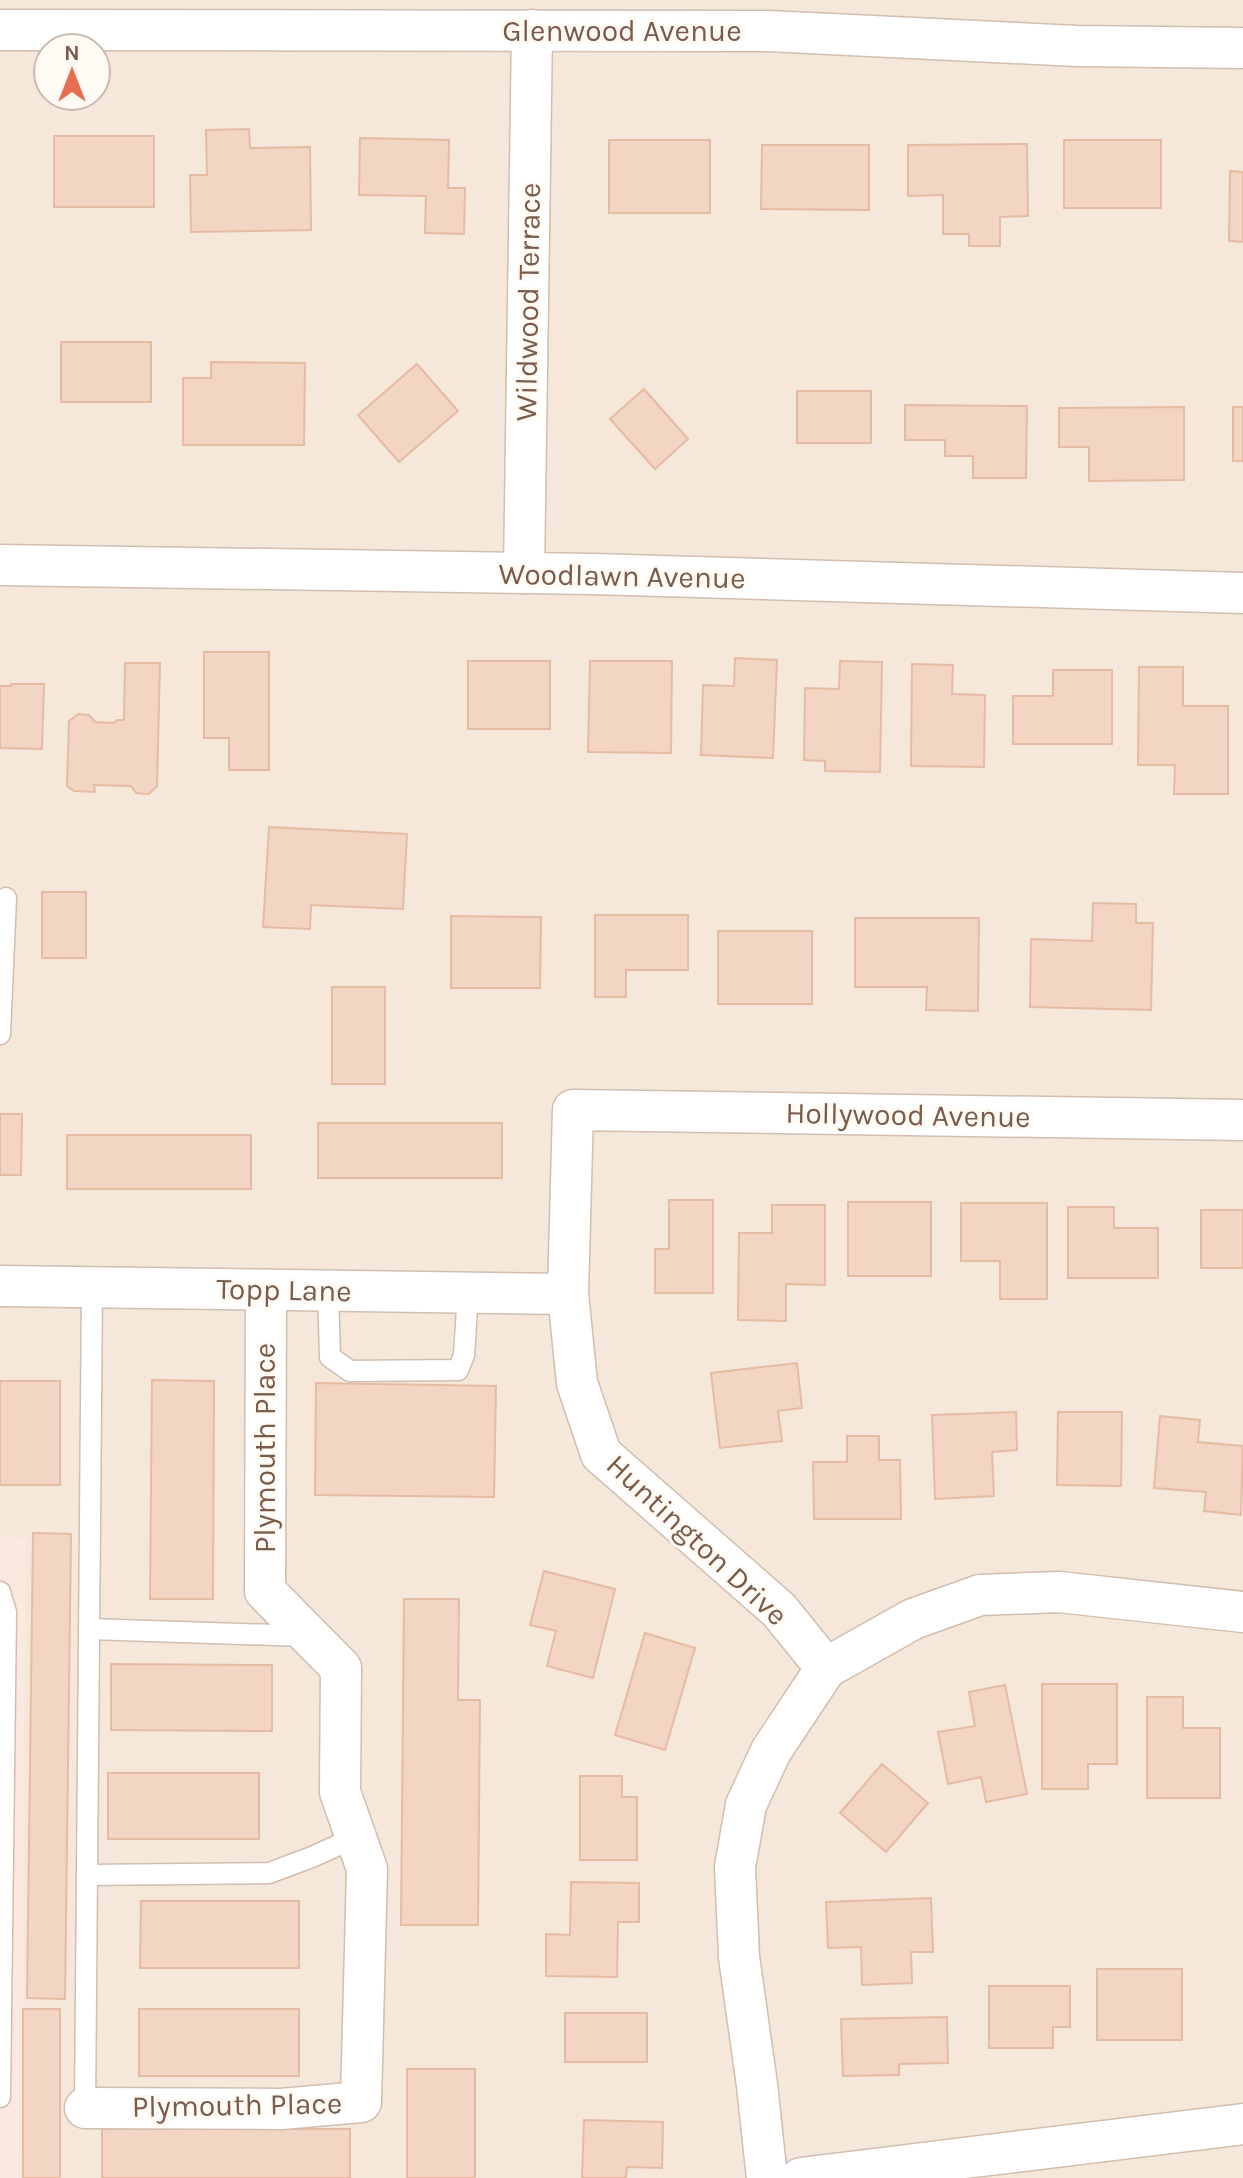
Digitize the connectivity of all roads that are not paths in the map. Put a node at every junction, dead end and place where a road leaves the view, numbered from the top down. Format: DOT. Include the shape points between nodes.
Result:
graph roads {
  1 [pos="768,16"];
  2 [pos="0,30"];
  3 [pos="532,30"];
  4 [pos="1243,48"];
  5 [pos="0,565"];
  6 [pos="524,573"];
  7 [pos="1243,593"];
  8 [pos="6,898"];
  9 [pos="0,1034"];
  10 [pos="573,1110"];
  11 [pos="1243,1120"];
  12 [pos="0,1286"];
  13 [pos="92,1286"];
  14 [pos="266,1290"];
  15 [pos="328,1291"];
  16 [pos="468,1293"];
  17 [pos="568,1294"];
  18 [pos="0,1592"];
  19 [pos="1243,1612"];
  20 [pos="89,1629"];
  21 [pos="310,1636"];
  22 [pos="826,1668"];
  23 [pos="356,1837"];
  24 [pos="87,1875"];
  25 [pos="0,2097"];
  26 [pos="85,2108"];
  27 [pos="1243,2124"];
  28 [pos="767,2178"];
  29 [pos="801,2178"];
  1 -- 3 [label="street, Glenwood Avenue"];
  1 -- 4 [label="street, Glenwood Avenue" via="1077,46"];
  2 -- 3 [label="street, Glenwood Avenue"];
  3 -- 6 [label="street, Wildwood Terrace"];
  5 -- 6 [label="street, Woodlawn Avenue"];
  6 -- 7 [label="street, Woodlawn Avenue"];
  8 -- 9 [label="lane"];
  10 -- 11 [label="street, Hollywood Avenue"];
  10 -- 17 [label="street, Huntington Drive"];
  12 -- 13 [label="street, Topp Lane"];
  13 -- 14 [label="street, Topp Lane"];
  13 -- 20 [label="lane"];
  14 -- 15 [label="street, Topp Lane"];
  14 -- 21 [label="street, Plymouth Place" via="265,1591"];
  15 -- 16 [label="street, Topp Lane"];
  15 -- 16 [label="lane" via="330,1357 350,1371 458,1370 464,1355"];
  16 -- 17 [label="street, Topp Lane"];
  17 -- 22 [label="street, Huntington Drive" via="577,1383 601,1454 779,1610"];
  18 -- 25 [label="lane" via="6,1612"];
  19 -- 22 [label="street" via="1059,1592 980,1595 913,1619"];
  20 -- 21 [label="lane"];
  20 -- 24 [label="lane"];
  21 -- 23 [label="street, Plymouth Place" via="341,1668 340,1792"];
  22 -- 28 [label="street" via="771,1751 746,1805 735,1867 739,1957"];
  23 -- 24 [label="lane" via="269,1873"];
  23 -- 26 [label="street, Plymouth Place" via="367,1869 361,2102 281,2109"];
  24 -- 26 [label="lane"];
  27 -- 29 [label="street"];
}
